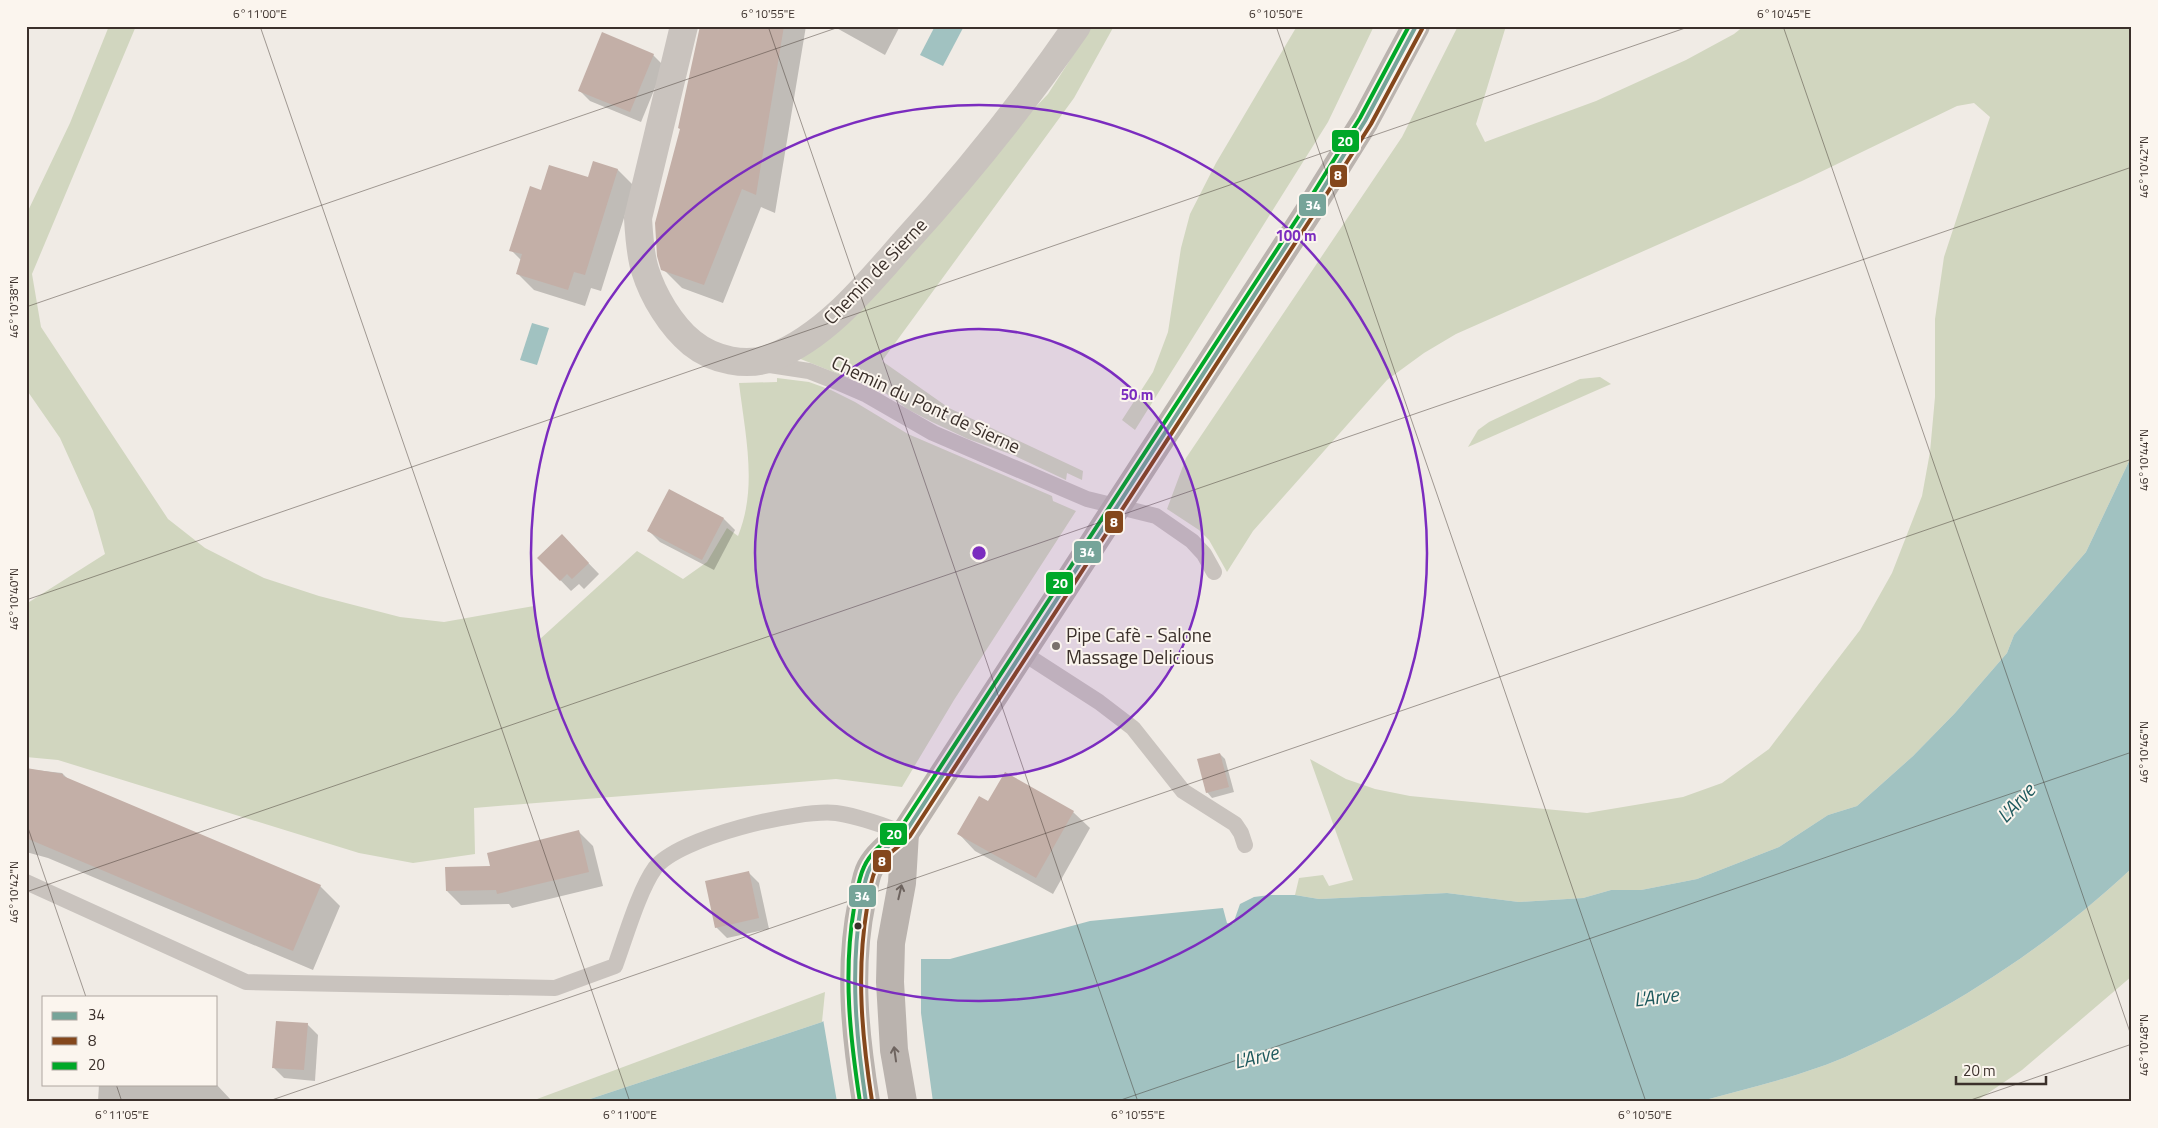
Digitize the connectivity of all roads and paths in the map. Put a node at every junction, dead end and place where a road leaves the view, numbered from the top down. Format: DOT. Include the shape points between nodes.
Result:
graph roads {
  1 [pos="684,26"];
  2 [pos="1078,26"];
  3 [pos="1416,26"];
  4 [pos="743,362"];
  5 [pos="1116,506"];
  6 [pos="1214,572"];
  7 [pos="1023,653"];
  8 [pos="899,843"];
  9 [pos="1245,845"];
  10 [pos="26,882"];
  11 [pos="866,1102"];
  12 [pos="903,1102"];
  1 -- 4 [label="street, Chemin de Sierne" via="638,218 640,246 645,271 656,294 684,336 700,350"];
  2 -- 4 [label="street, Chemin de Sierne" via="1041,79 948,194 850,301 826,324 785,352 771,358"];
  3 -- 5 [label="main road" via="1350,146"];
  4 -- 5 [label="lane, Chemin du Pont de Sierne" via="809,371 866,394 933,433 1086,499"];
  5 -- 6 [label="lane, Chemin du Pont de Sierne" via="1156,516 1178,530 1204,554"];
  5 -- 7 [label="main road"];
  7 -- 8 [label="main road"];
  7 -- 9 [label="lane" via="1133,728 1183,791 1234,824"];
  8 -- 10 [label="lane" via="860,818 836,813 811,813 716,834 680,849 656,867 641,896 615,966 555,988 246,982"];
  8 -- 11 [label="main road" via="870,868 856,936 855,1022"];
  12 -- 8 [label="main road, one-way" via="894,1050 890,982 891,943 902,883"];
}
